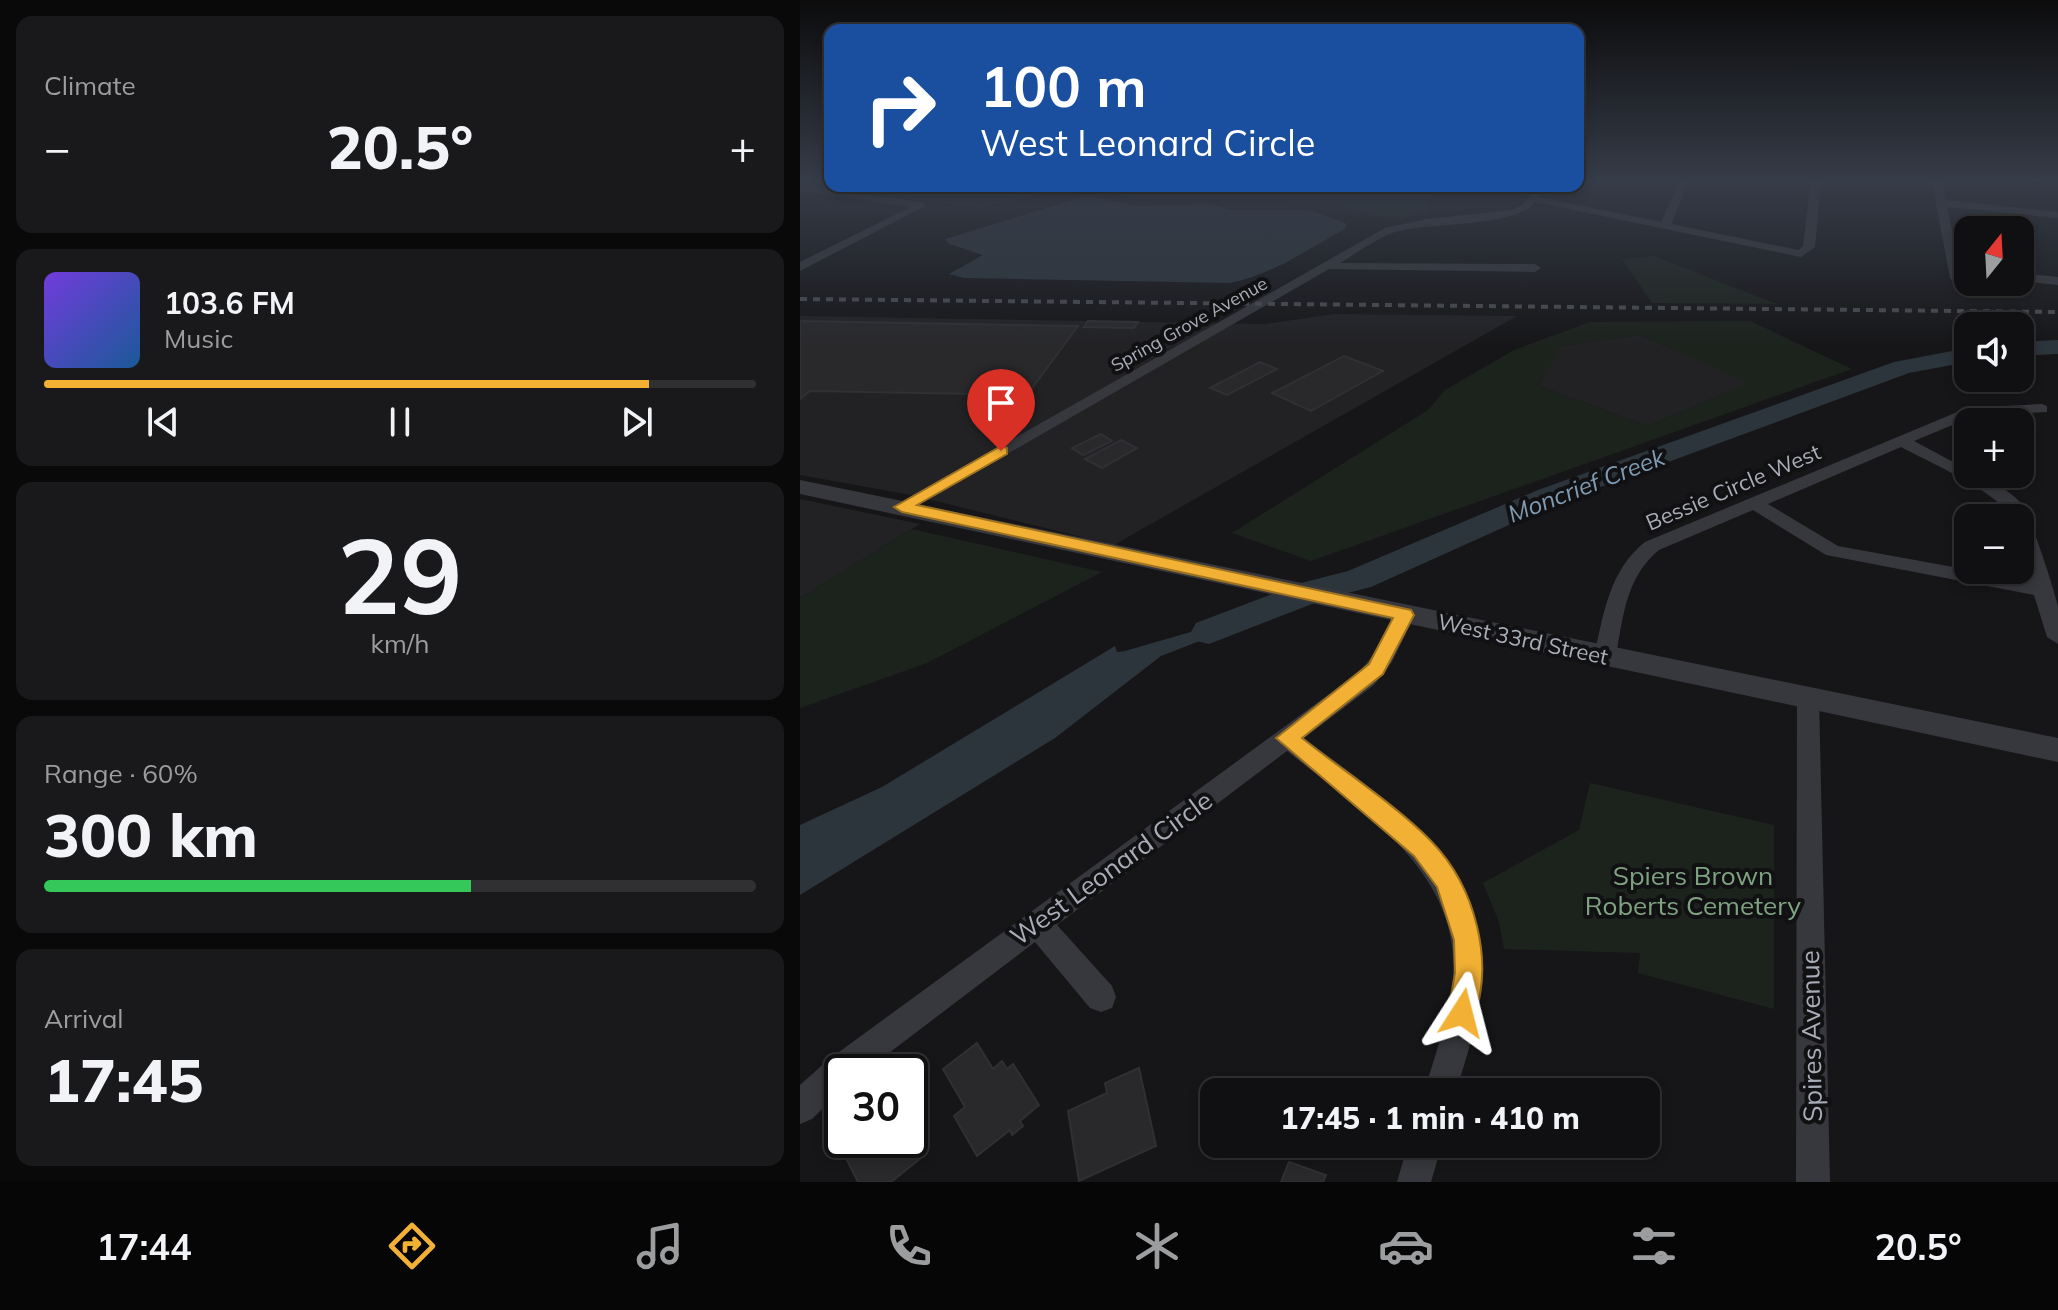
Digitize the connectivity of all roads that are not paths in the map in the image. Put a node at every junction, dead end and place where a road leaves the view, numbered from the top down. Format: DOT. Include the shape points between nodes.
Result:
graph roads {
  1 [pos="859,237"];
  2 [pos="1377,237"];
  3 [pos="1716,237"];
  4 [pos="1810,237"];
  5 [pos="1948,237"];
  6 [pos="1329,266"];
  7 [pos="800,267"];
  8 [pos="1535,268"];
  9 [pos="1954,269"];
  10 [pos="2034,278"];
  11 [pos="2058,281"];
  12 [pos="2042,409"];
  13 [pos="1902,441"];
  14 [pos="800,487"];
  15 [pos="1754,503"];
  16 [pos="2011,504"];
  17 [pos="902,507"];
  18 [pos="2034,559"];
  19 [pos="2044,590"];
  20 [pos="1405,615"];
  21 [pos="2058,637"];
  22 [pos="1605,656"];
  23 [pos="1808,697"];
  24 [pos="1287,738"];
  25 [pos="2058,750"];
  26 [pos="1036,922"];
  27 [pos="1101,997"];
  28 [pos="1444,1078"];
  29 [pos="800,1107"];
  30 [pos="1421,1158"];
  31 [pos="1414,1182"];
  32 [pos="1813,1182"];
  1 -- 7 [label="street"];
  2 -- 6 [label="street, Spring Grove Avenue"];
  3 -- 4 [label="street" via="1801,254"];
  5 -- 9 [label="street"];
  6 -- 8 [label="street"];
  6 -- 17 [label="street, Spring Grove Avenue"];
  10 -- 11 [label="street"];
  12 -- 13 [label="street, Bessie Circle West" via="1972,411"];
  13 -- 15 [label="street, Bessie Circle West"];
  13 -- 16 [label="street"];
  14 -- 17 [label="street, West 33rd Street"];
  15 -- 19 [label="street" via="1833,551"];
  15 -- 22 [label="street, Bessie Circle West" via="1639,555 1622,581"];
  17 -- 20 [label="street, West 33rd Street"];
  18 -- 19 [label="street"];
  19 -- 21 [label="street"];
  20 -- 22 [label="street, West 33rd Street"];
  20 -- 24 [label="street, West Leonard Circle" via="1376,669"];
  22 -- 23 [label="street, West 33rd Street"];
  23 -- 25 [label="street, West 33rd Street"];
  23 -- 32 [label="street, Spires Avenue"];
  24 -- 26 [label="street, West Leonard Circle"];
  24 -- 28 [label="street" via="1423,848 1459,906 1468,973"];
  26 -- 27 [label="street"];
  26 -- 29 [label="street, West Leonard Circle" via="839,1071"];
  30 -- 31 [label="street"];
}
